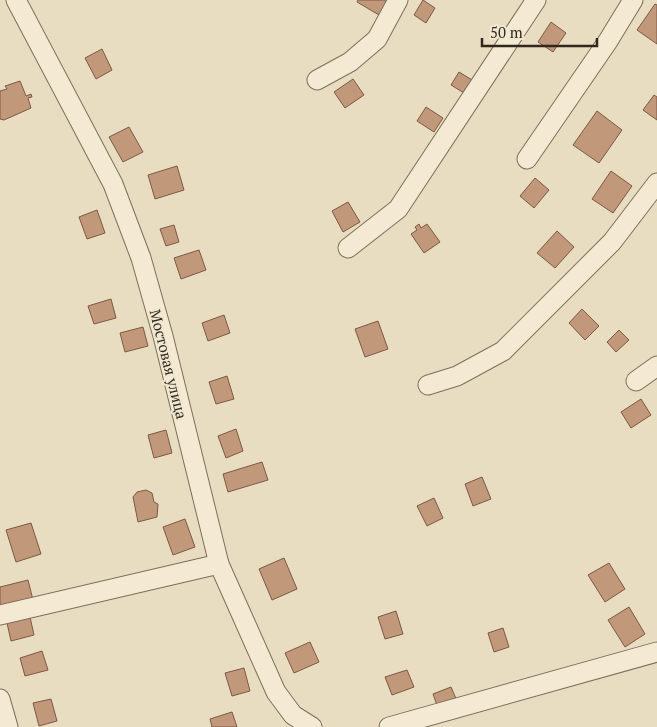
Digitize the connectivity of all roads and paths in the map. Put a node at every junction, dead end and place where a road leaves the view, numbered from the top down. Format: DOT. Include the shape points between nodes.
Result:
graph roads {
  1 [pos="16,0"];
  2 [pos="398,0"];
  3 [pos="536,0"];
  4 [pos="633,0"];
  5 [pos="317,80"];
  6 [pos="526,159"];
  7 [pos="657,183"];
  8 [pos="348,248"];
  9 [pos="657,366"];
  10 [pos="636,381"];
  11 [pos="428,385"];
  12 [pos="219,564"];
  13 [pos="0,615"];
  14 [pos="657,652"];
  15 [pos="0,698"];
  16 [pos="8,727"];
  17 [pos="312,727"];
  18 [pos="389,727"];
  1 -- 12 [label="street, Мостовая улица" via="113,184 141,258"];
  2 -- 5 [label="street" via="377,39 350,62"];
  3 -- 8 [label="street" via="398,209"];
  4 -- 6 [label="street"];
  7 -- 11 [label="street" via="612,242 503,351 457,376"];
  9 -- 10 [label="street"];
  12 -- 13 [label="street"];
  12 -- 17 [label="street, Мостовая улица" via="276,692 293,715"];
  14 -- 18 [label="street"];
  15 -- 16 [label="street"];
}
